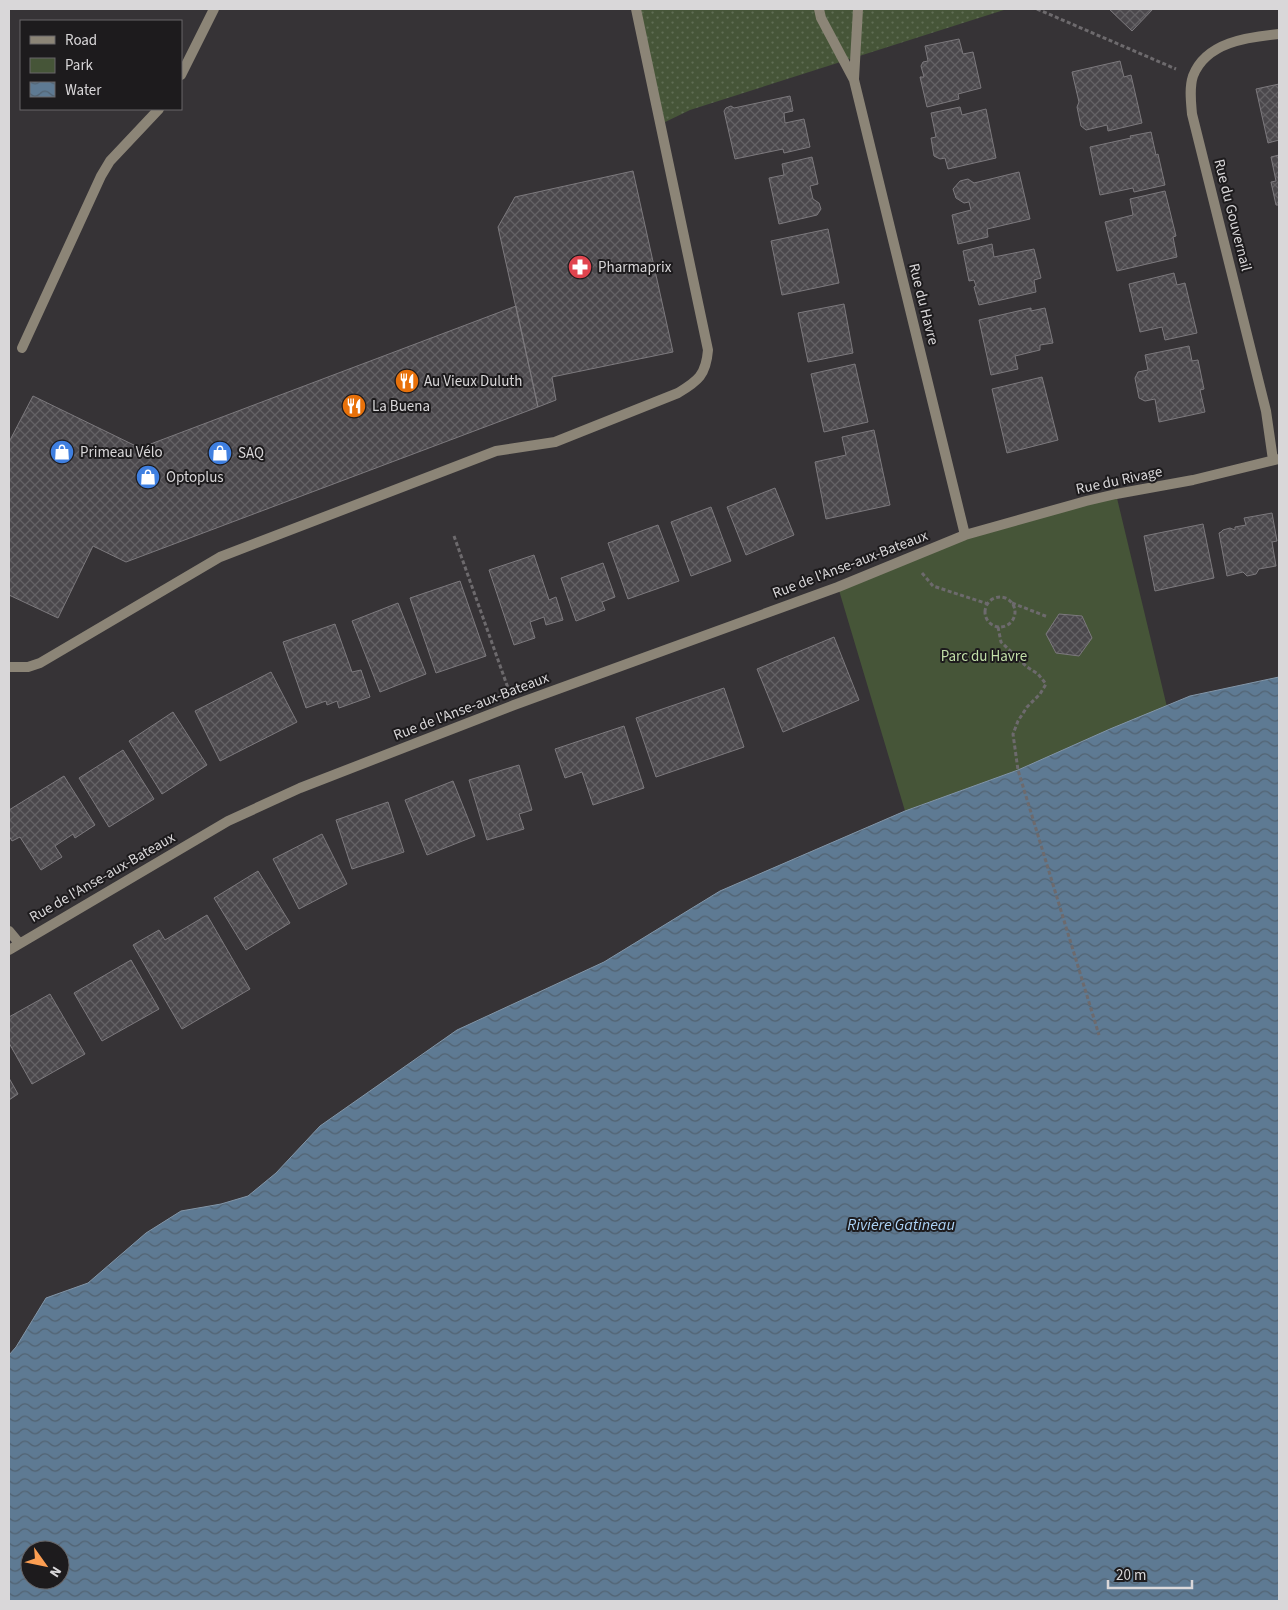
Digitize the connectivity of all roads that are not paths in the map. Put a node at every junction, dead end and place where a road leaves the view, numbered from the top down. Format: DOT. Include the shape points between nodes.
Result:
graph roads {
  1 [pos="214,9"];
  2 [pos="636,9"];
  3 [pos="819,9"];
  4 [pos="858,9"];
  5 [pos="1279,34"];
  6 [pos="182,73"];
  7 [pos="854,80"];
  8 [pos="158,110"];
  9 [pos="22,348"];
  10 [pos="1276,460"];
  11 [pos="965,535"];
  12 [pos="9,668"];
  13 [pos="9,931"];
  14 [pos="19,943"];
  15 [pos="9,950"];
  1 -- 6 [label="street"];
  2 -- 12 [label="street" via="708,350 707,364 696,382 678,393 555,442 496,451 220,558 40,663"];
  3 -- 7 [label="street, Rue du Havre"];
  4 -- 7 [label="street, Rue du Havre"];
  5 -- 10 [label="street, Rue du Gouvernail" via="1253,36 1217,48 1202,61 1193,76 1190,93 1192,114"];
  7 -- 11 [label="street, Rue du Havre"];
  8 -- 9 [label="street" via="110,161 101,176"];
  10 -- 11 [label="street, Rue du Rivage" via="1086,501"];
  11 -- 14 [label="street, Rue de l'Anse-aux-Bateaux" via="838,587 514,705 300,788 228,821"];
  13 -- 14 [label="street"];
  14 -- 15 [label="street, Rue de l'Anse-aux-Bateaux"];
}
